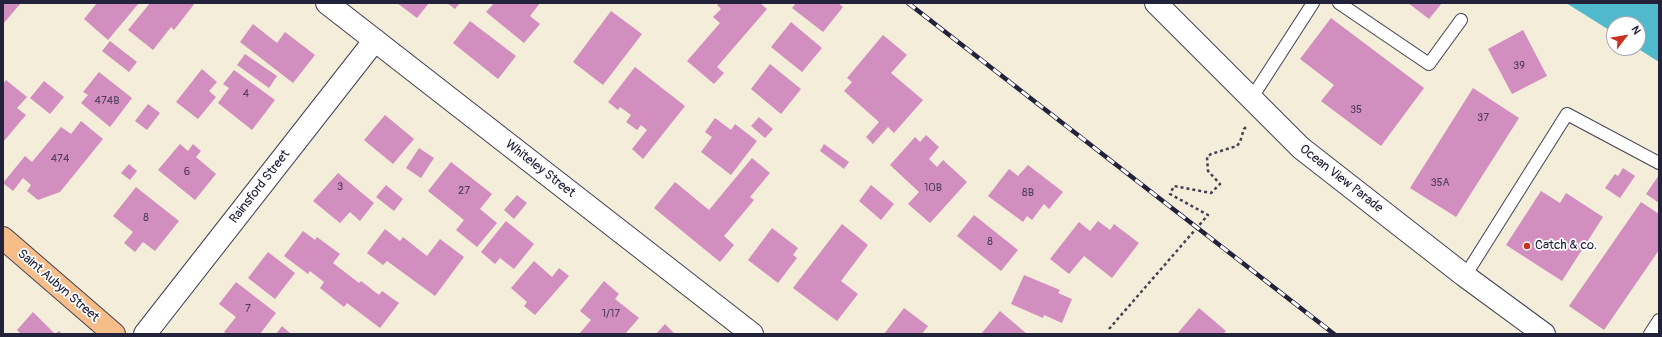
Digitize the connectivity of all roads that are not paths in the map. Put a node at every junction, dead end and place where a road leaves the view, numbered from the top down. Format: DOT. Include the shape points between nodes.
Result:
graph roads {
  1 [pos="327,3"];
  2 [pos="1156,3"];
  3 [pos="1313,3"];
  4 [pos="1339,3"];
  5 [pos="1461,20"];
  6 [pos="375,40"];
  7 [pos="1257,105"];
  8 [pos="1659,163"];
  9 [pos="3,238"];
  10 [pos="1464,276"];
  11 [pos="1659,320"];
  12 [pos="114,334"];
  13 [pos="145,334"];
  14 [pos="752,334"];
  15 [pos="1544,334"];
  16 [pos="1650,334"];
  1 -- 6 [label="street, Whiteley Street"];
  2 -- 7 [label="street, Ocean View Parade"];
  3 -- 7 [label="lane"];
  4 -- 5 [label="lane" via="1429,64"];
  6 -- 13 [label="street, Rainsford Street"];
  6 -- 14 [label="street, Whiteley Street"];
  7 -- 10 [label="street, Ocean View Parade" via="1301,148"];
  8 -- 10 [label="lane" via="1567,114"];
  9 -- 12 [label="highway, Saint Aubyn Street"];
  10 -- 15 [label="street, Ocean View Parade"];
  11 -- 16 [label="lane"];
}
